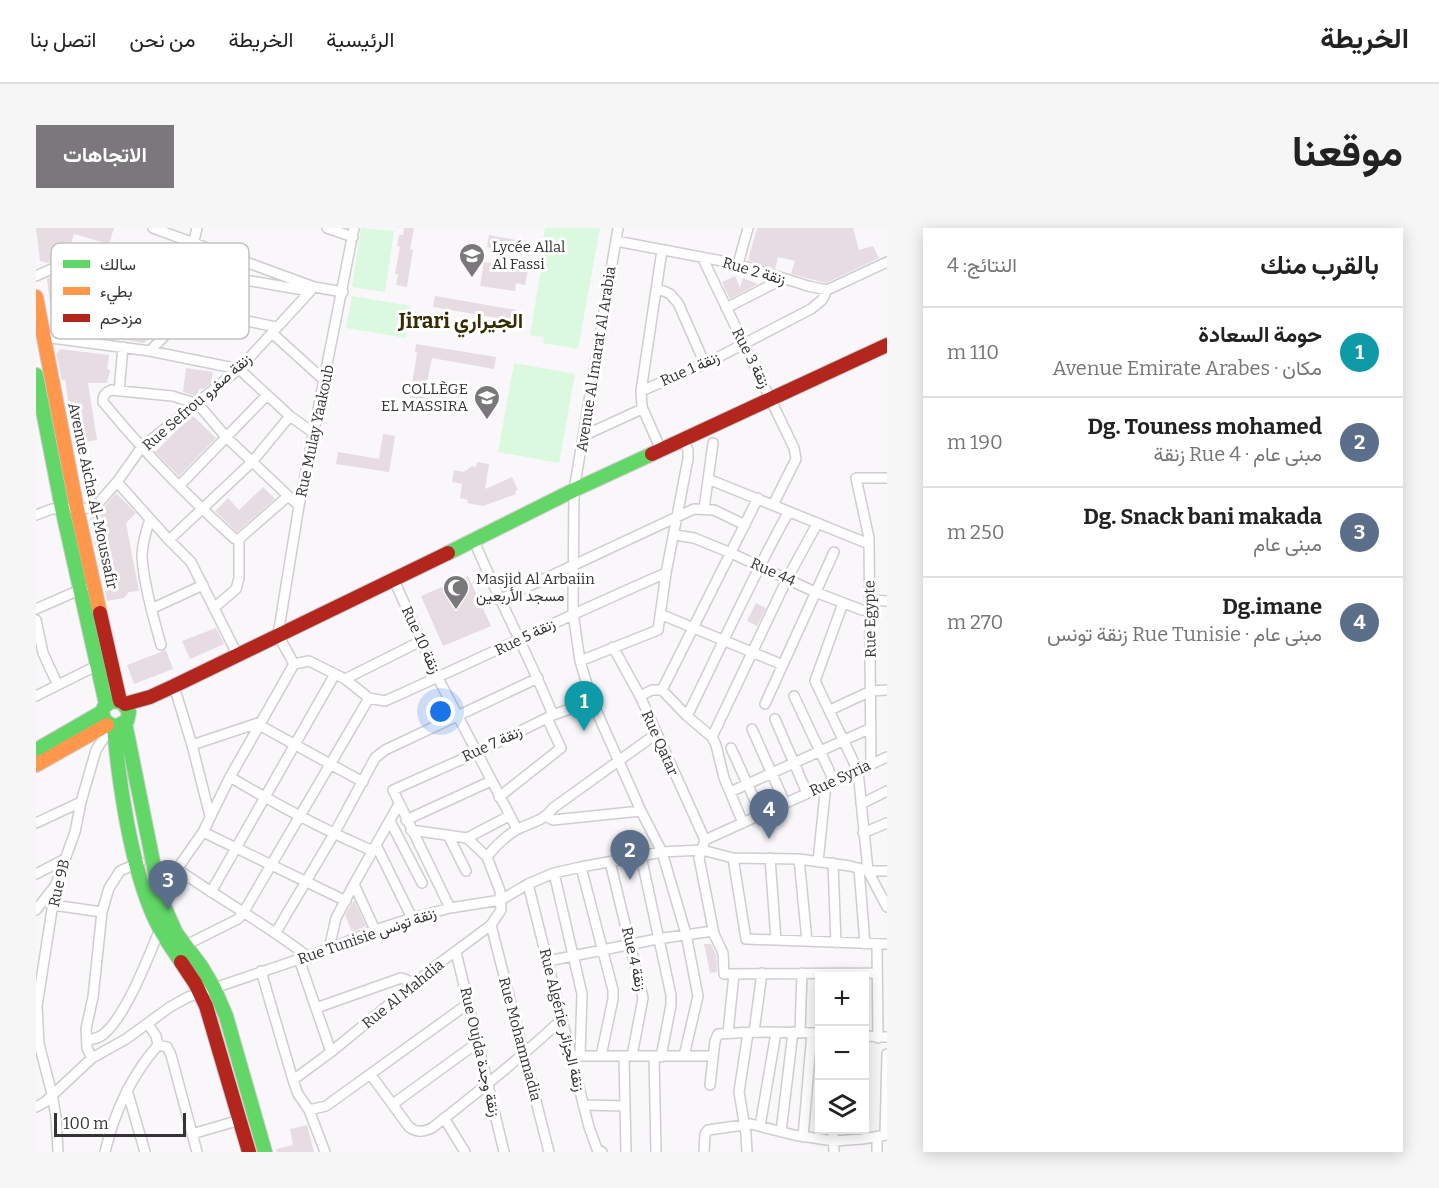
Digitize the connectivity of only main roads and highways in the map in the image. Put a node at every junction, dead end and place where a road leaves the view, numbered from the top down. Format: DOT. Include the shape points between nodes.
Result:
graph roads {
  1 [pos="36,297"];
  2 [pos="887,345"];
  3 [pos="36,375"];
  4 [pos="40,427"];
  5 [pos="115,715"];
  6 [pos="36,750"];
  7 [pos="36,765"];
  8 [pos="208,990"];
  9 [pos="249,1152"];
  10 [pos="265,1152"];
  1 -- 5 [label="main road, Avenue Aicha Al-Moussafir" via="95,584"];
  2 -- 5 [label="main road" via="574,490"];
  3 -- 4 [label="main road, Avenue Aicha Al-Moussafir"];
  4 -- 5 [label="main road, Avenue Aicha Al-Moussafir" via="96,666"];
  5 -- 6 [label="main road"];
  5 -- 7 [label="main road"];
  5 -- 8 [label="main road, Avenue Aicha Al-Moussafir" via="157,884 170,921"];
  5 -- 8 [label="main road, Avenue Aicha Al-Moussafir" via="116,758 136,863 154,917"];
  8 -- 9 [label="main road, Avenue Aicha Al-Moussafir"];
  8 -- 10 [label="main road, Avenue Aicha Al-Moussafir" via="229,1027"];
}
